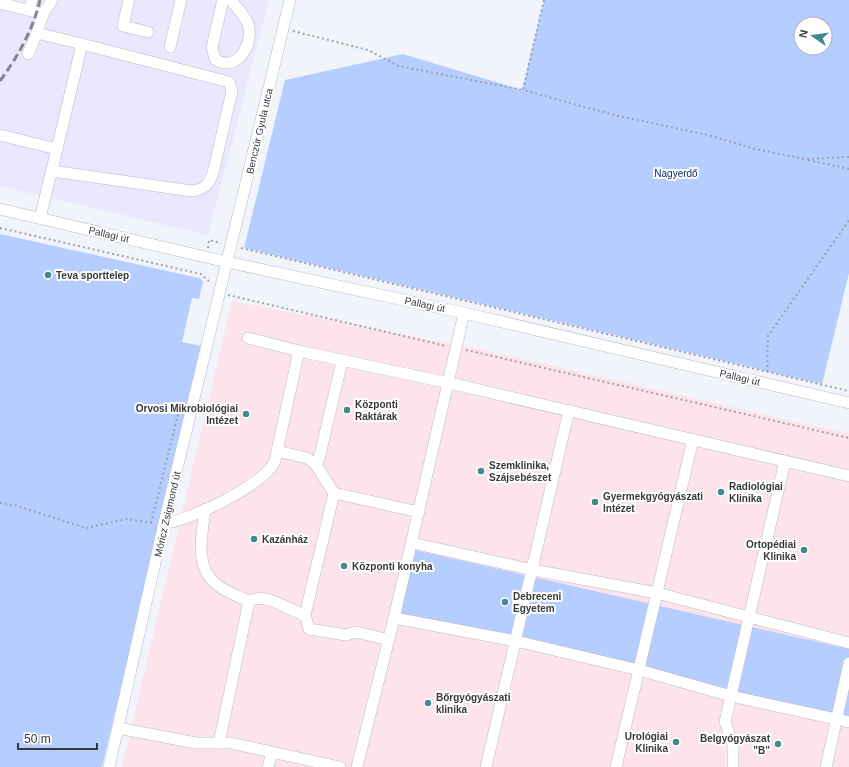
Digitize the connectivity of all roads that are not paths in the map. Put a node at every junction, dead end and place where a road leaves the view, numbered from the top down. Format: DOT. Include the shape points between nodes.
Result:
graph roads {
  1 [pos="52,0"];
  2 [pos="129,0"];
  3 [pos="181,0"];
  4 [pos="223,0"];
  5 [pos="231,0"];
  6 [pos="290,0"];
  7 [pos="0,3"];
  8 [pos="30,5"];
  9 [pos="43,14"];
  10 [pos="148,32"];
  11 [pos="37,33"];
  12 [pos="82,44"];
  13 [pos="170,47"];
  14 [pos="28,54"];
  15 [pos="0,135"];
  16 [pos="57,149"];
  17 [pos="52,171"];
  18 [pos="0,209"];
  19 [pos="40,218"];
  20 [pos="227,262"];
  21 [pos="464,312"];
  22 [pos="248,338"];
  23 [pos="299,351"];
  24 [pos="342,361"];
  25 [pos="449,383"];
  26 [pos="849,403"];
  27 [pos="568,410"];
  28 [pos="693,439"];
  29 [pos="277,452"];
  30 [pos="785,460"];
  31 [pos="316,465"];
  32 [pos="849,476"];
  33 [pos="334,493"];
  34 [pos="205,509"];
  35 [pos="419,512"];
  36 [pos="164,523"];
  37 [pos="412,543"];
  38 [pos="533,570"];
  39 [pos="657,593"];
  40 [pos="249,601"];
  41 [pos="305,615"];
  42 [pos="749,616"];
  43 [pos="394,618"];
  44 [pos="388,640"];
  45 [pos="516,641"];
  46 [pos="849,643"];
  47 [pos="849,663"];
  48 [pos="639,670"];
  49 [pos="731,696"];
  50 [pos="837,719"];
  51 [pos="849,722"];
  52 [pos="118,728"];
  53 [pos="219,743"];
  54 [pos="272,752"];
  55 [pos="109,767"];
  56 [pos="268,767"];
  57 [pos="340,767"];
  58 [pos="357,767"];
  59 [pos="486,767"];
  60 [pos="616,767"];
  61 [pos="733,767"];
  62 [pos="826,767"];
  1 -- 9 [label="street"];
  2 -- 10 [label="street" via="123,26"];
  3 -- 13 [label="street"];
  4 -- 5 [label="street" via="212,47 214,59 224,64 232,63 241,56 249,34 248,24"];
  6 -- 20 [label="street, Benczúr Gyula utca"];
  7 -- 8 [label="street"];
  8 -- 9 [label="street"];
  9 -- 11 [label="street"];
  11 -- 12 [label="street"];
  11 -- 14 [label="street"];
  12 -- 16 [label="street"];
  12 -- 17 [label="street" via="229,82 232,91 214,173 204,188 192,192"];
  15 -- 16 [label="street"];
  16 -- 17 [label="street"];
  17 -- 19 [label="street"];
  18 -- 19 [label="street, Pallagi út"];
  19 -- 20 [label="street, Pallagi út"];
  20 -- 21 [label="street, Pallagi út"];
  20 -- 36 [label="street, Móricz Zsigmond út"];
  21 -- 25 [label="street"];
  21 -- 26 [label="street, Pallagi út"];
  22 -- 23 [label="street"];
  23 -- 24 [label="street"];
  23 -- 29 [label="street"];
  24 -- 25 [label="street"];
  24 -- 31 [label="street"];
  25 -- 27 [label="street"];
  25 -- 35 [label="street"];
  27 -- 28 [label="street"];
  27 -- 38 [label="street"];
  28 -- 30 [label="street"];
  28 -- 39 [label="street"];
  29 -- 31 [label="street" via="307,458"];
  29 -- 34 [label="street" via="274,463 256,482"];
  30 -- 32 [label="street"];
  30 -- 42 [label="street"];
  31 -- 33 [label="street"];
  33 -- 35 [label="street"];
  33 -- 41 [label="street"];
  34 -- 36 [label="street" via="175,522"];
  34 -- 40 [label="street" via="201,558 205,573 216,585"];
  35 -- 37 [label="street"];
  36 -- 52 [label="street, Móricz Zsigmond út"];
  37 -- 38 [label="street"];
  37 -- 43 [label="street"];
  38 -- 39 [label="street"];
  38 -- 45 [label="street"];
  39 -- 42 [label="street"];
  39 -- 48 [label="street"];
  40 -- 41 [label="street" via="257,597 271,600 293,612"];
  40 -- 53 [label="street"];
  41 -- 44 [label="street" via="309,629 346,635 356,632"];
  42 -- 46 [label="street"];
  42 -- 49 [label="street"];
  43 -- 44 [label="street"];
  43 -- 45 [label="street"];
  44 -- 58 [label="street"];
  45 -- 48 [label="street"];
  45 -- 59 [label="street"];
  47 -- 50 [label="street"];
  48 -- 49 [label="street"];
  48 -- 60 [label="street"];
  49 -- 50 [label="street"];
  49 -- 61 [label="street" via="725,722 733,745"];
  50 -- 51 [label="street"];
  50 -- 62 [label="street"];
  52 -- 53 [label="street" via="196,743"];
  52 -- 55 [label="street, Móricz Zsigmond út"];
  53 -- 54 [label="street" via="231,743"];
  54 -- 56 [label="street"];
  54 -- 57 [label="street"];
}
